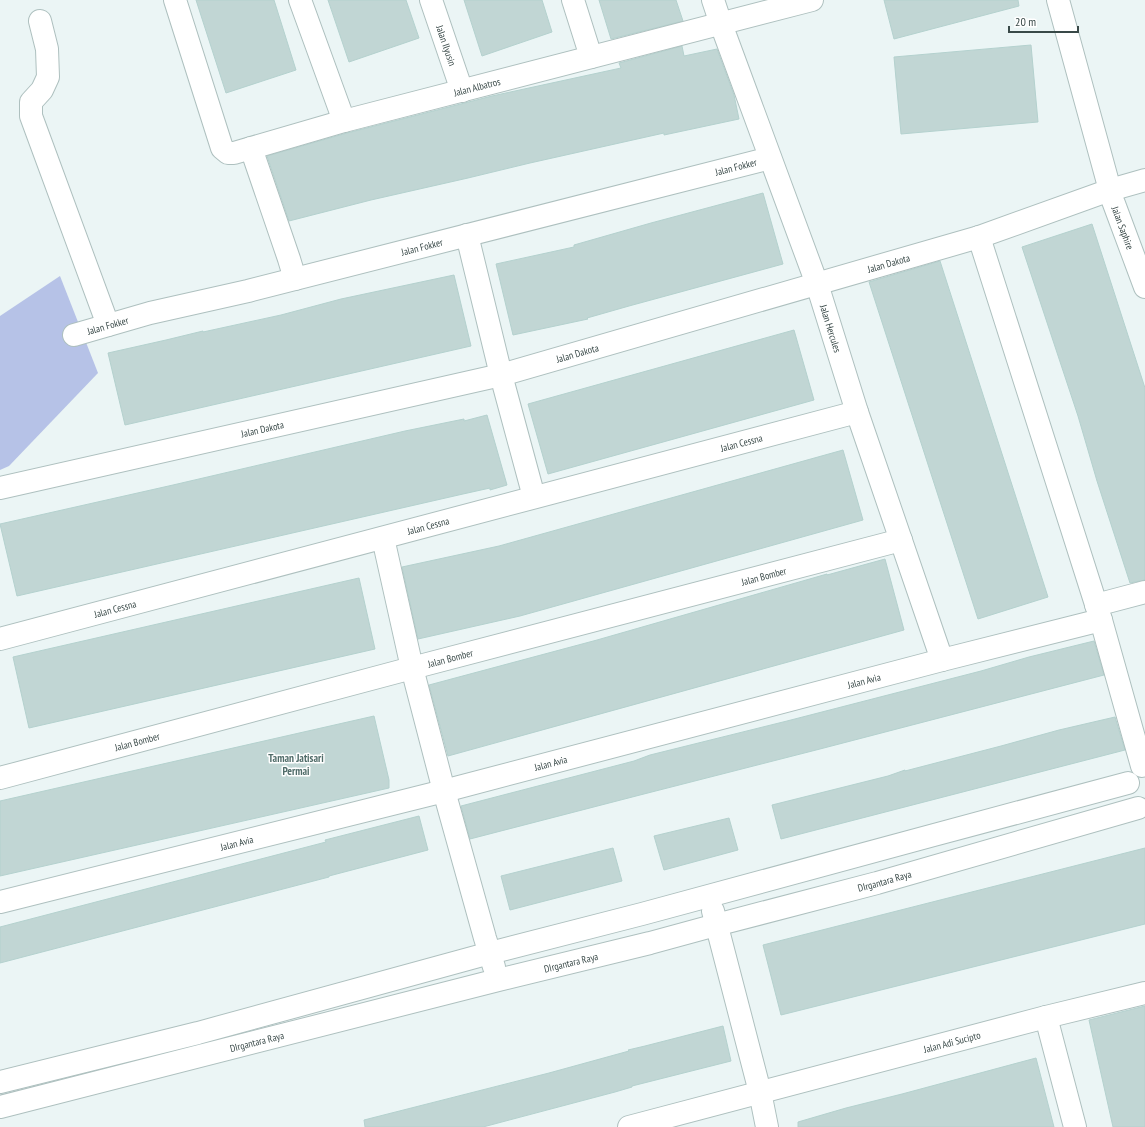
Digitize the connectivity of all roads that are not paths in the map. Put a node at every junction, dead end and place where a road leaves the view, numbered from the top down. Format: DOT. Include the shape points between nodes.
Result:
graph roads {
  1 [pos="176,0"];
  2 [pos="300,0"];
  3 [pos="431,0"];
  4 [pos="573,0"];
  5 [pos="713,0"];
  6 [pos="812,0"];
  7 [pos="1058,0"];
  8 [pos="40,21"];
  9 [pos="720,24"];
  10 [pos="591,57"];
  11 [pos="462,90"];
  12 [pos="344,121"];
  13 [pos="242,151"];
  14 [pos="770,158"];
  15 [pos="1145,180"];
  16 [pos="1110,190"];
  17 [pos="467,235"];
  18 [pos="979,237"];
  19 [pos="295,279"];
  20 [pos="817,284"];
  21 [pos="1145,287"];
  22 [pos="108,325"];
  23 [pos="74,334"];
  24 [pos="501,375"];
  25 [pos="857,412"];
  26 [pos="0,488"];
  27 [pos="534,497"];
  28 [pos="383,538"];
  29 [pos="901,540"];
  30 [pos="1145,592"];
  31 [pos="1098,612"];
  32 [pos="0,639"];
  33 [pos="942,660"];
  34 [pos="412,668"];
  35 [pos="1143,765"];
  36 [pos="0,778"];
  37 [pos="1128,783"];
  38 [pos="444,791"];
  39 [pos="1142,809"];
  40 [pos="869,852"];
  41 [pos="877,882"];
  42 [pos="710,896"];
  43 [pos="0,902"];
  44 [pos="716,925"];
  45 [pos="490,953"];
  46 [pos="498,980"];
  47 [pos="1145,993"];
  48 [pos="1046,1017"];
  49 [pos="198,1033"];
  50 [pos="204,1055"];
  51 [pos="0,1082"];
  52 [pos="760,1092"];
  53 [pos="0,1107"];
  54 [pos="632,1127"];
  55 [pos="767,1127"];
  56 [pos="1074,1127"];
  1 -- 13 [label="street" via="222,148 228,153"];
  2 -- 12 [label="street"];
  3 -- 11 [label="street, Jalan Ilyusin"];
  4 -- 10 [label="street"];
  5 -- 9 [label="street, Jalan Hercules"];
  6 -- 9 [label="street, Jalan Albatros"];
  7 -- 16 [label="street, Jalan Saphire"];
  8 -- 22 [label="street" via="47,49 48,78 42,90 31,102 31,116"];
  9 -- 10 [label="street, Jalan Albatros"];
  9 -- 14 [label="street, Jalan Hercules"];
  10 -- 11 [label="street, Jalan Albatros"];
  11 -- 12 [label="street, Jalan Albatros"];
  12 -- 13 [label="street, Jalan Albatros"];
  13 -- 19 [label="street" via="289,259"];
  14 -- 17 [label="street, Jalan Fokker"];
  14 -- 20 [label="street, Jalan Hercules"];
  15 -- 16 [label="street, Jalan Dakota"];
  16 -- 18 [label="street, Jalan Dakota"];
  16 -- 21 [label="street, Jalan Saphire"];
  17 -- 19 [label="street, Jalan Fokker"];
  17 -- 24 [label="street"];
  18 -- 20 [label="street, Jalan Dakota"];
  18 -- 31 [label="street"];
  19 -- 22 [label="street, Jalan Fokker"];
  20 -- 24 [label="street, Jalan Dakota"];
  20 -- 25 [label="street, Jalan Hercules"];
  22 -- 23 [label="street, Jalan Fokker"];
  24 -- 26 [label="street, Jalan Dakota"];
  24 -- 27 [label="street"];
  25 -- 27 [label="street, Jalan Cessna"];
  25 -- 29 [label="street, Jalan Hercules"];
  27 -- 28 [label="street, Jalan Cessna"];
  28 -- 32 [label="street, Jalan Cessna"];
  28 -- 34 [label="street"];
  29 -- 33 [label="street, Jalan Hercules"];
  29 -- 34 [label="street, Jalan Bomber"];
  30 -- 31 [label="street, Jalan Avia"];
  31 -- 33 [label="street, Jalan Avia"];
  31 -- 35 [label="street"];
  33 -- 38 [label="street, Jalan Avia"];
  34 -- 36 [label="street, Jalan Bomber"];
  34 -- 38 [label="street"];
  35 -- 37 [label="street" via="1130,776"];
  37 -- 39 [label="street" via="1130,800"];
  37 -- 40 [label="street"];
  38 -- 43 [label="street, Jalan Avia"];
  38 -- 45 [label="street"];
  39 -- 41 [label="street, DIrgantara Raya"];
  40 -- 41 [label="street"];
  40 -- 42 [label="street"];
  41 -- 44 [label="street, DIrgantara Raya"];
  42 -- 44 [label="street"];
  42 -- 45 [label="street"];
  44 -- 46 [label="street, DIrgantara Raya"];
  44 -- 52 [label="street"];
  45 -- 46 [label="street"];
  45 -- 49 [label="street"];
  46 -- 50 [label="street, DIrgantara Raya"];
  47 -- 48 [label="street, Jalan Adi Sucipto"];
  48 -- 52 [label="street, Jalan Adi Sucipto"];
  48 -- 56 [label="street"];
  49 -- 50 [label="street"];
  49 -- 51 [label="street"];
  50 -- 53 [label="street, DIrgantara Raya"];
  52 -- 54 [label="street, Jalan Adi Sucipto"];
  52 -- 55 [label="street"];
}
